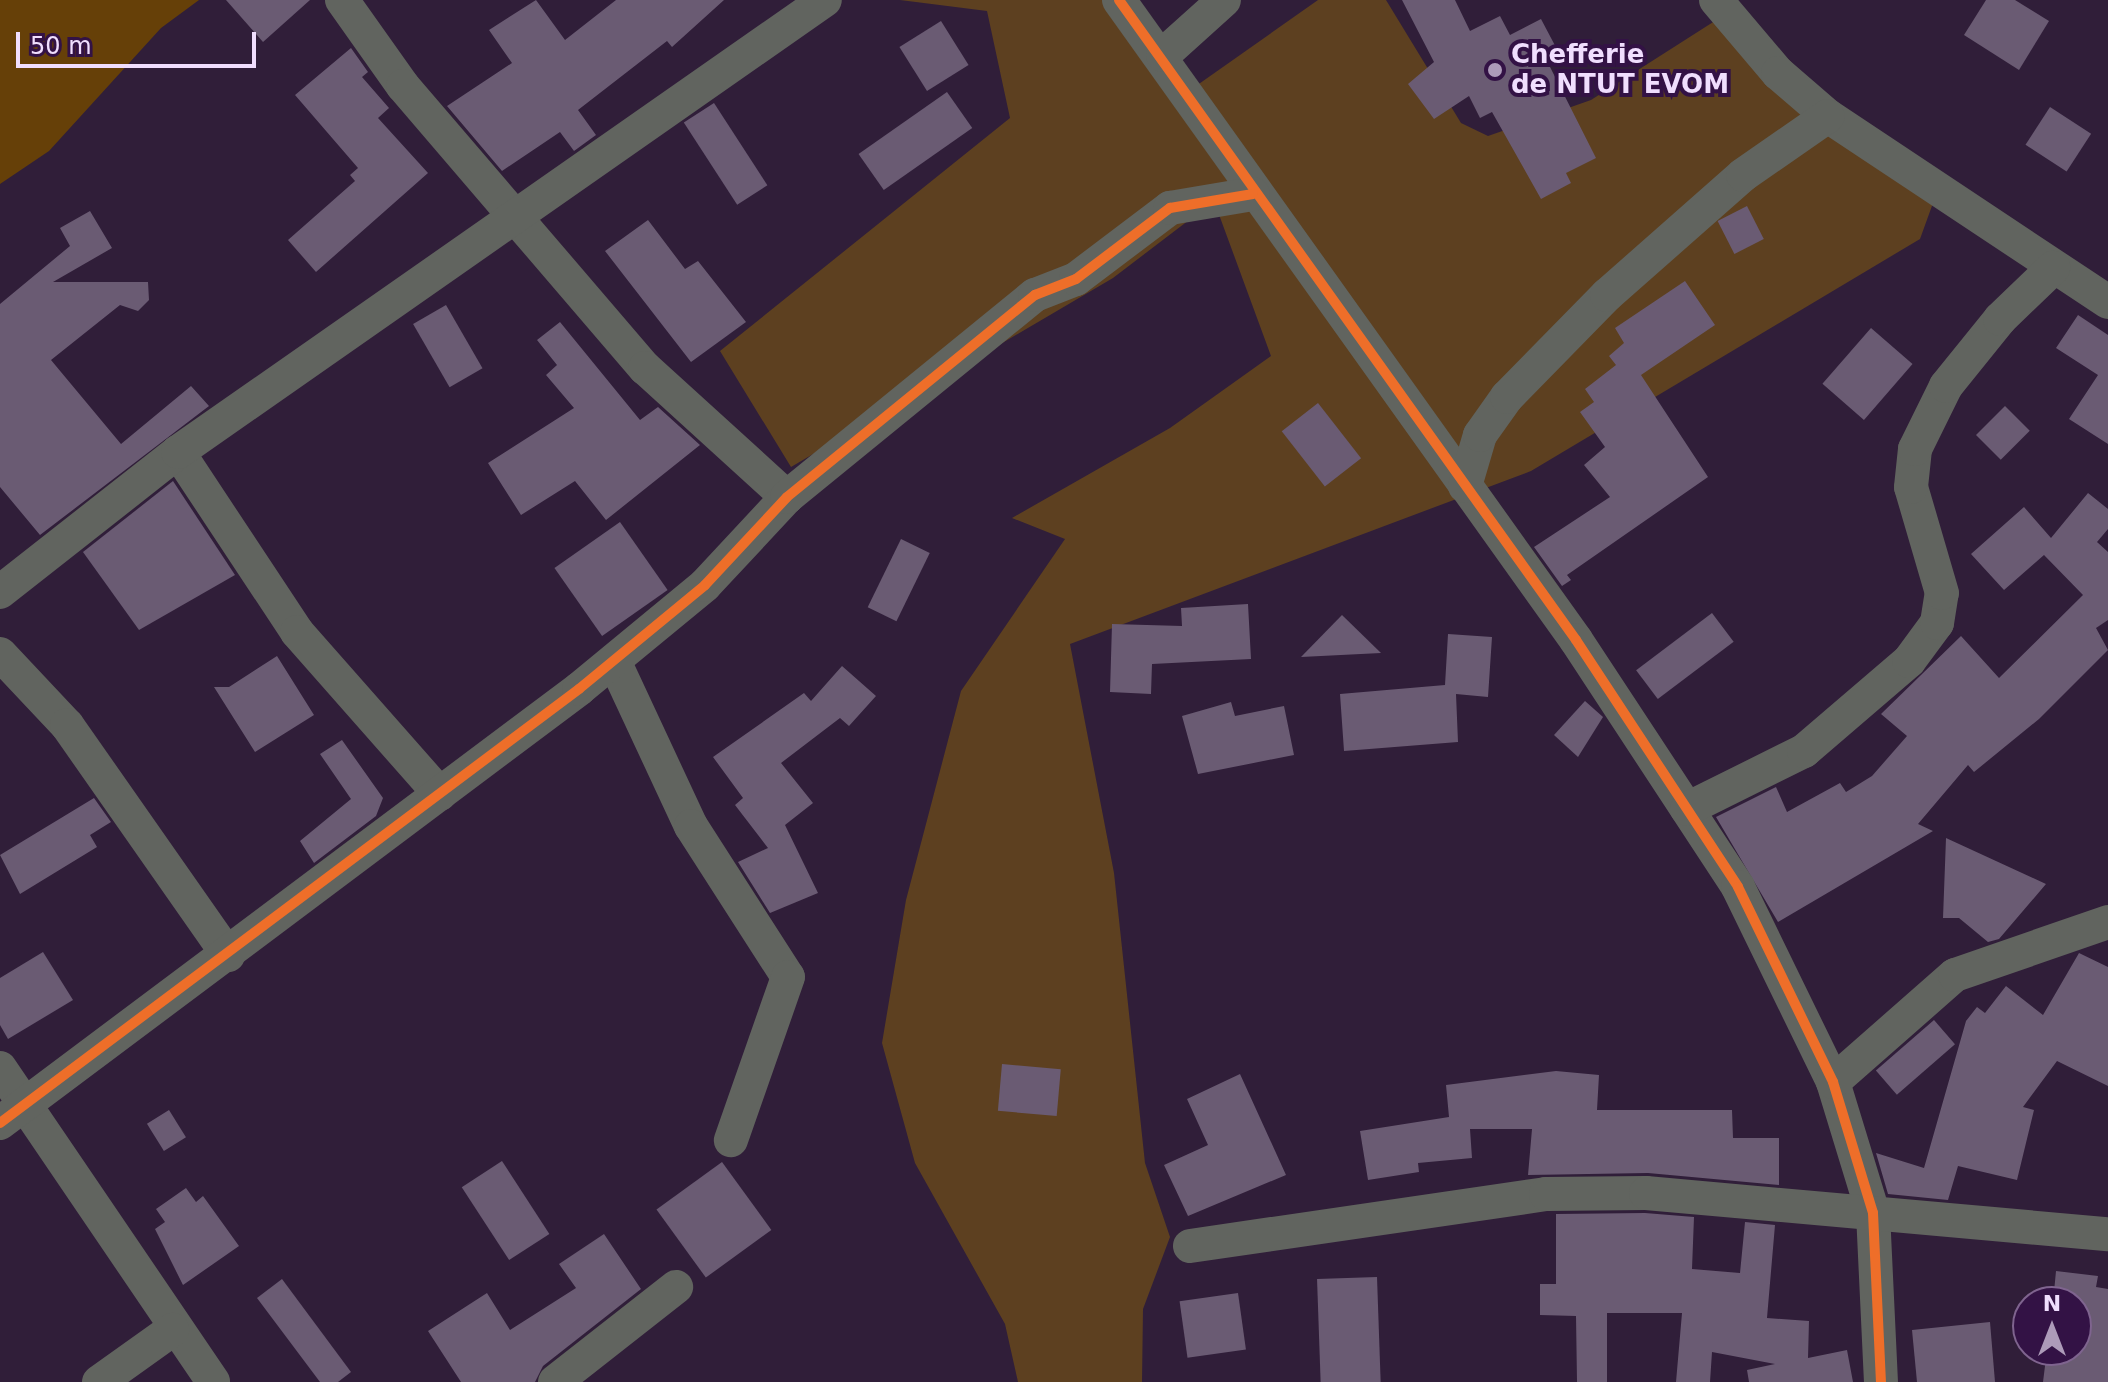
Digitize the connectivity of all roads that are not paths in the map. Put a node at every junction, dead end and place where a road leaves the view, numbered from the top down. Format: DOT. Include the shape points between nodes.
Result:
graph roads {
  1 [pos="342,0"];
  2 [pos="825,0"];
  3 [pos="1119,0"];
  4 [pos="1224,0"];
  5 [pos="1716,0"];
  6 [pos="1163,55"];
  7 [pos="1828,116"];
  8 [pos="1253,194"];
  9 [pos="517,215"];
  10 [pos="2053,268"];
  11 [pos="2108,302"];
  12 [pos="178,452"];
  13 [pos="1465,486"];
  14 [pos="787,497"];
  15 [pos="0,592"];
  16 [pos="0,654"];
  17 [pos="614,661"];
  18 [pos="440,794"];
  19 [pos="1687,809"];
  20 [pos="2108,922"];
  21 [pos="228,955"];
  22 [pos="0,1068"];
  23 [pos="1833,1082"];
  24 [pos="13,1114"];
  25 [pos="731,1140"];
  26 [pos="1873,1213"];
  27 [pos="2108,1234"];
  28 [pos="1190,1246"];
  29 [pos="676,1287"];
  30 [pos="172,1330"];
  31 [pos="99,1382"];
  32 [pos="213,1382"];
  33 [pos="555,1382"];
  34 [pos="1881,1382"];
  1 -- 9 [label="street" via="403,86"];
  2 -- 9 [label="street"];
  3 -- 6 [label="street"];
  4 -- 6 [label="street"];
  5 -- 7 [label="street" via="1778,73"];
  6 -- 8 [label="street"];
  7 -- 10 [label="street"];
  7 -- 13 [label="street" via="1743,175 1596,307 1507,397 1480,435"];
  8 -- 13 [label="street"];
  8 -- 14 [label="street" via="1170,208 1076,279 1035,295"];
  9 -- 12 [label="street"];
  9 -- 14 [label="street" via="645,368"];
  10 -- 11 [label="street"];
  10 -- 19 [label="street" via="2000,319 1946,386 1912,458 1911,487 1942,593 1937,623 1909,661 1804,751"];
  12 -- 15 [label="street"];
  12 -- 18 [label="street" via="297,632"];
  13 -- 19 [label="street"];
  14 -- 17 [label="street" via="705,585"];
  16 -- 21 [label="street" via="67,725"];
  17 -- 18 [label="street"];
  17 -- 25 [label="street" via="691,826 788,977"];
  18 -- 21 [label="street"];
  19 -- 23 [label="street" via="1756,921"];
  20 -- 23 [label="street" via="1955,975"];
  21 -- 24 [label="street"];
  22 -- 24 [label="street"];
  23 -- 26 [label="street"];
  24 -- 30 [label="street"];
  26 -- 27 [label="street"];
  26 -- 28 [label="street" via="1646,1193 1546,1194"];
  26 -- 34 [label="street"];
  29 -- 33 [label="street"];
  30 -- 31 [label="street"];
  30 -- 32 [label="street"];
}
